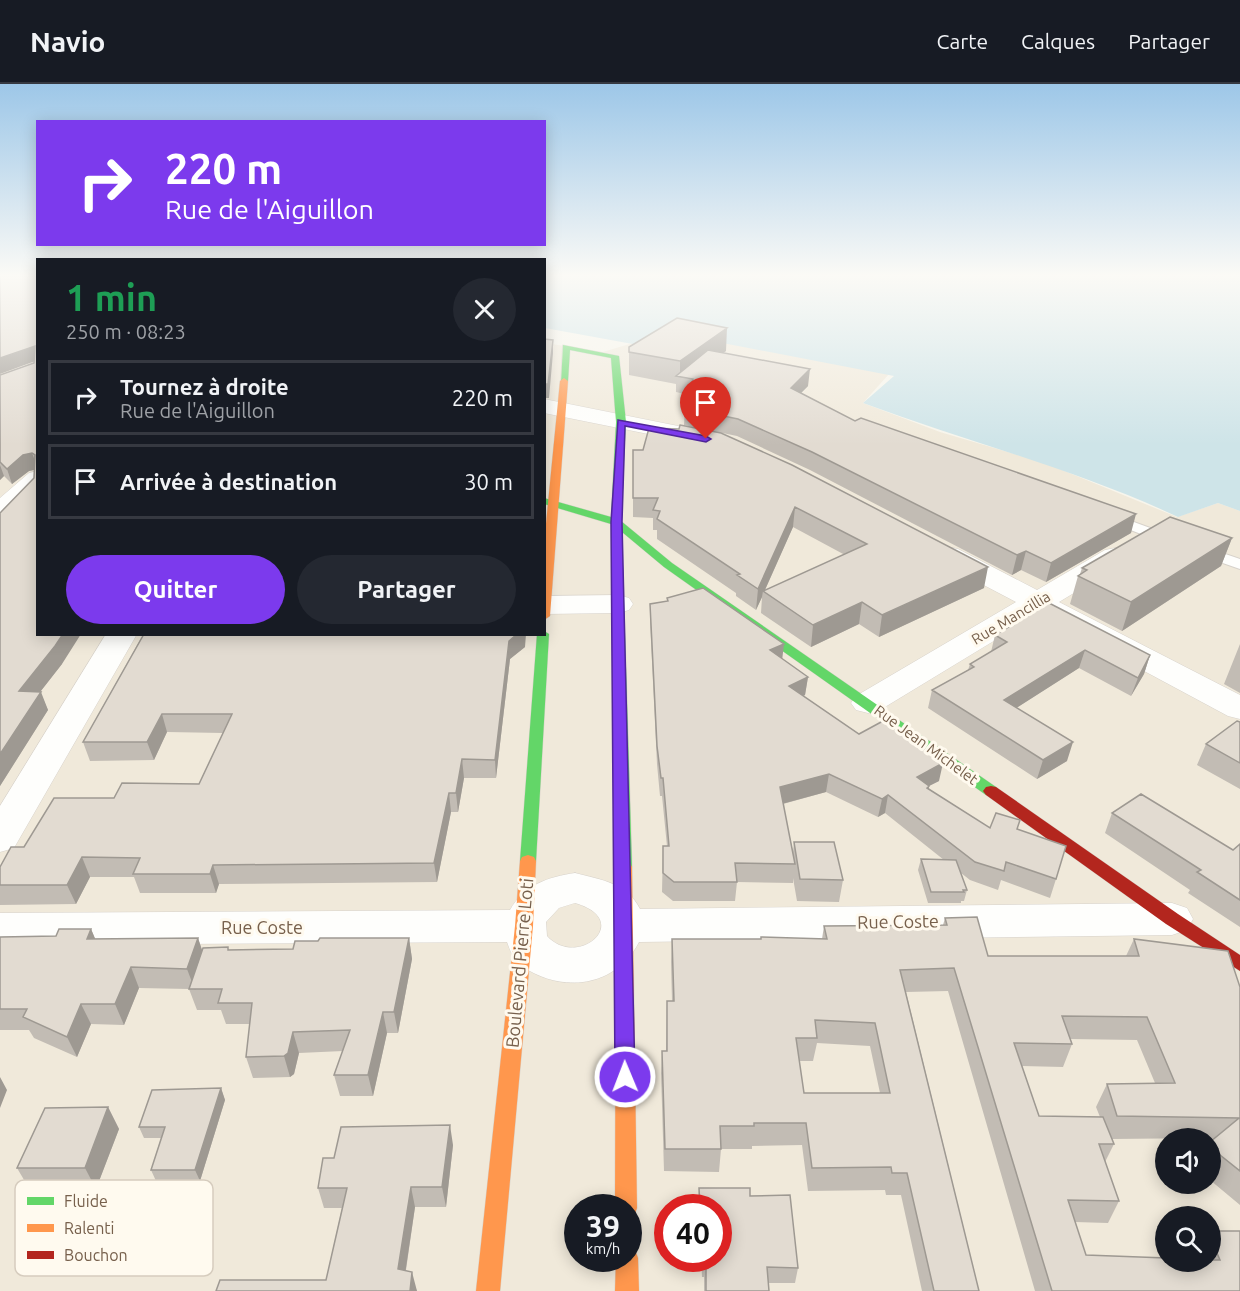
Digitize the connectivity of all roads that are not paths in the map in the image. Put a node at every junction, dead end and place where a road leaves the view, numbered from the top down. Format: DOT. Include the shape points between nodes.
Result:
graph roads {
  1 [pos="554,408"];
  2 [pos="621,422"];
  3 [pos="717,441"];
  4 [pos="36,480"];
  5 [pos="548,502"];
  6 [pos="0,512"];
  7 [pos="1098,513"];
  8 [pos="616,522"];
  9 [pos="1153,534"];
  10 [pos="927,544"];
  11 [pos="1240,564"];
  12 [pos="546,570"];
  13 [pos="1036,603"];
  14 [pos="546,604"];
  15 [pos="618,604"];
  16 [pos="121,636"];
  17 [pos="543,636"];
  18 [pos="868,703"];
  19 [pos="1240,709"];
  20 [pos="0,838"];
  21 [pos="1172,919"];
  22 [pos="524,926"];
  23 [pos="624,926"];
  24 [pos="0,929"];
  25 [pos="1240,964"];
  26 [pos="626,1194"];
  27 [pos="627,1272"];
  28 [pos="489,1291"];
  29 [pos="627,1291"];
  1 -- 2 [label="street"];
  1 -- 2 [label="street" via="566,347 615,356"];
  1 -- 5 [label="street"];
  2 -- 3 [label="street"];
  2 -- 8 [label="street"];
  4 -- 6 [label="street"];
  5 -- 8 [label="street"];
  5 -- 12 [label="street"];
  7 -- 9 [label="lane"];
  8 -- 15 [label="street"];
  8 -- 18 [label="street, Rue Jean Michelet" via="668,565"];
  9 -- 11 [label="lane"];
  9 -- 13 [label="street, Rue Mancillia"];
  10 -- 13 [label="street"];
  13 -- 18 [label="street, Rue Mancillia"];
  13 -- 19 [label="street"];
  14 -- 15 [label="street"];
  15 -- 23 [label="street"];
  16 -- 20 [label="street"];
  17 -- 22 [label="street, Boulevard Pierre Loti"];
  18 -- 21 [label="street, Rue Jean Michelet"];
  21 -- 23 [label="street, Rue Coste"];
  21 -- 25 [label="street, Rue Jean Michelet"];
  22 -- 23 [label="street" via="535,904 561,890 575,888 591,890 615,903"];
  22 -- 23 [label="street" via="534,952 548,961 573,965 599,960 613,951"];
  22 -- 24 [label="street, Rue Coste"];
  22 -- 28 [label="street, Boulevard Pierre Loti"];
  23 -- 26 [label="street"];
  27 -- 29 [label="street"];
}
